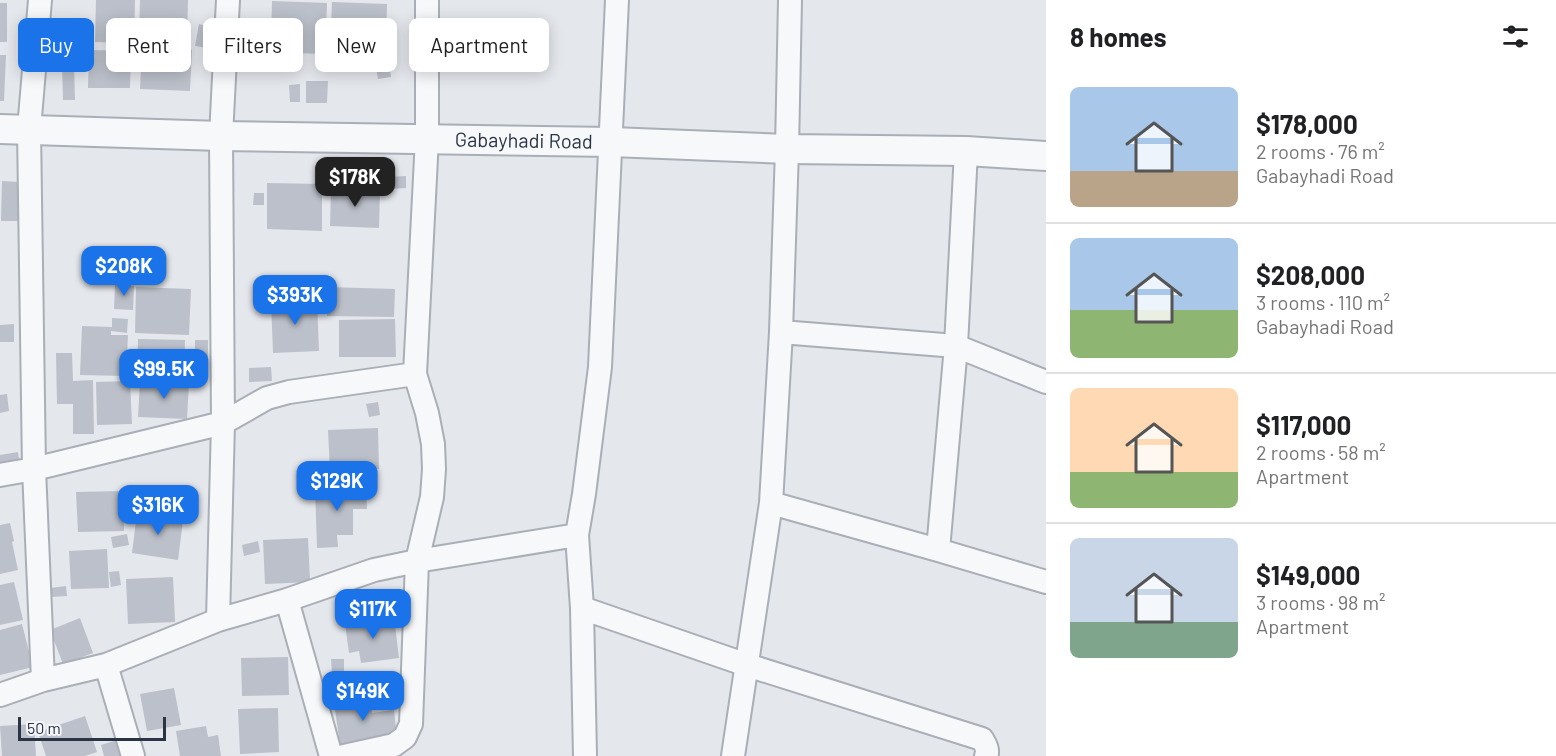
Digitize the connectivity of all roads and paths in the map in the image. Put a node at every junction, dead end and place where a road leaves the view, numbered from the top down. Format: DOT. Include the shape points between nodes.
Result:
graph roads {
  1 [pos="40,0"];
  2 [pos="228,0"];
  3 [pos="427,0"];
  4 [pos="617,0"];
  5 [pos="790,0"];
  6 [pos="0,129"];
  7 [pos="29,129"];
  8 [pos="221,136"];
  9 [pos="427,138"];
  10 [pos="612,142"];
  11 [pos="787,148"];
  12 [pos="966,151"];
  13 [pos="1046,156"];
  14 [pos="781,332"];
  15 [pos="956,346"];
  16 [pos="415,374"];
  17 [pos="1046,382"];
  18 [pos="223,423"];
  19 [pos="34,469"];
  20 [pos="0,475"];
  21 [pos="771,502"];
  22 [pos="577,535"];
  23 [pos="938,550"];
  24 [pos="417,561"];
  25 [pos="1046,582"];
  26 [pos="287,600"];
  27 [pos="582,608"];
  28 [pos="218,620"];
  29 [pos="106,665"];
  30 [pos="747,665"];
  31 [pos="43,680"];
  32 [pos="0,695"];
  33 [pos="133,756"];
  34 [pos="332,756"];
  35 [pos="344,756"];
  36 [pos="585,756"];
  37 [pos="733,756"];
  38 [pos="986,756"];
  1 -- 7 [label="street"];
  2 -- 8 [label="street"];
  3 -- 9 [label="street"];
  4 -- 10 [label="street"];
  5 -- 11 [label="street"];
  6 -- 7 [label="street, Gabayhadi Road"];
  7 -- 8 [label="street, Gabayhadi Road"];
  7 -- 19 [label="street"];
  8 -- 9 [label="street, Gabayhadi Road"];
  8 -- 18 [label="street"];
  9 -- 10 [label="street, Gabayhadi Road"];
  9 -- 16 [label="street"];
  10 -- 11 [label="street, Gabayhadi Road"];
  10 -- 22 [label="street" via="600,367"];
  11 -- 12 [label="street, Gabayhadi Road"];
  11 -- 14 [label="street"];
  12 -- 13 [label="street, Gabayhadi Road"];
  12 -- 15 [label="street"];
  14 -- 15 [label="street"];
  14 -- 21 [label="street"];
  15 -- 17 [label="street"];
  15 -- 23 [label="street"];
  16 -- 18 [label="street" via="289,392 267,398"];
  16 -- 24 [label="street" via="433,444 434,469 432,497"];
  18 -- 19 [label="street"];
  18 -- 28 [label="street"];
  19 -- 20 [label="street"];
  19 -- 31 [label="street"];
  21 -- 23 [label="street"];
  21 -- 30 [label="street"];
  22 -- 24 [label="street"];
  22 -- 27 [label="street"];
  23 -- 25 [label="street"];
  24 -- 26 [label="street" via="374,570"];
  24 -- 35 [label="street" via="411,724 405,737 394,745"];
  26 -- 28 [label="street"];
  26 -- 34 [label="street"];
  27 -- 30 [label="street"];
  27 -- 36 [label="street"];
  28 -- 29 [label="street"];
  29 -- 31 [label="street"];
  29 -- 33 [label="street"];
  30 -- 37 [label="street"];
  30 -- 38 [label="street" via="982,739"];
  31 -- 32 [label="street"];
}
